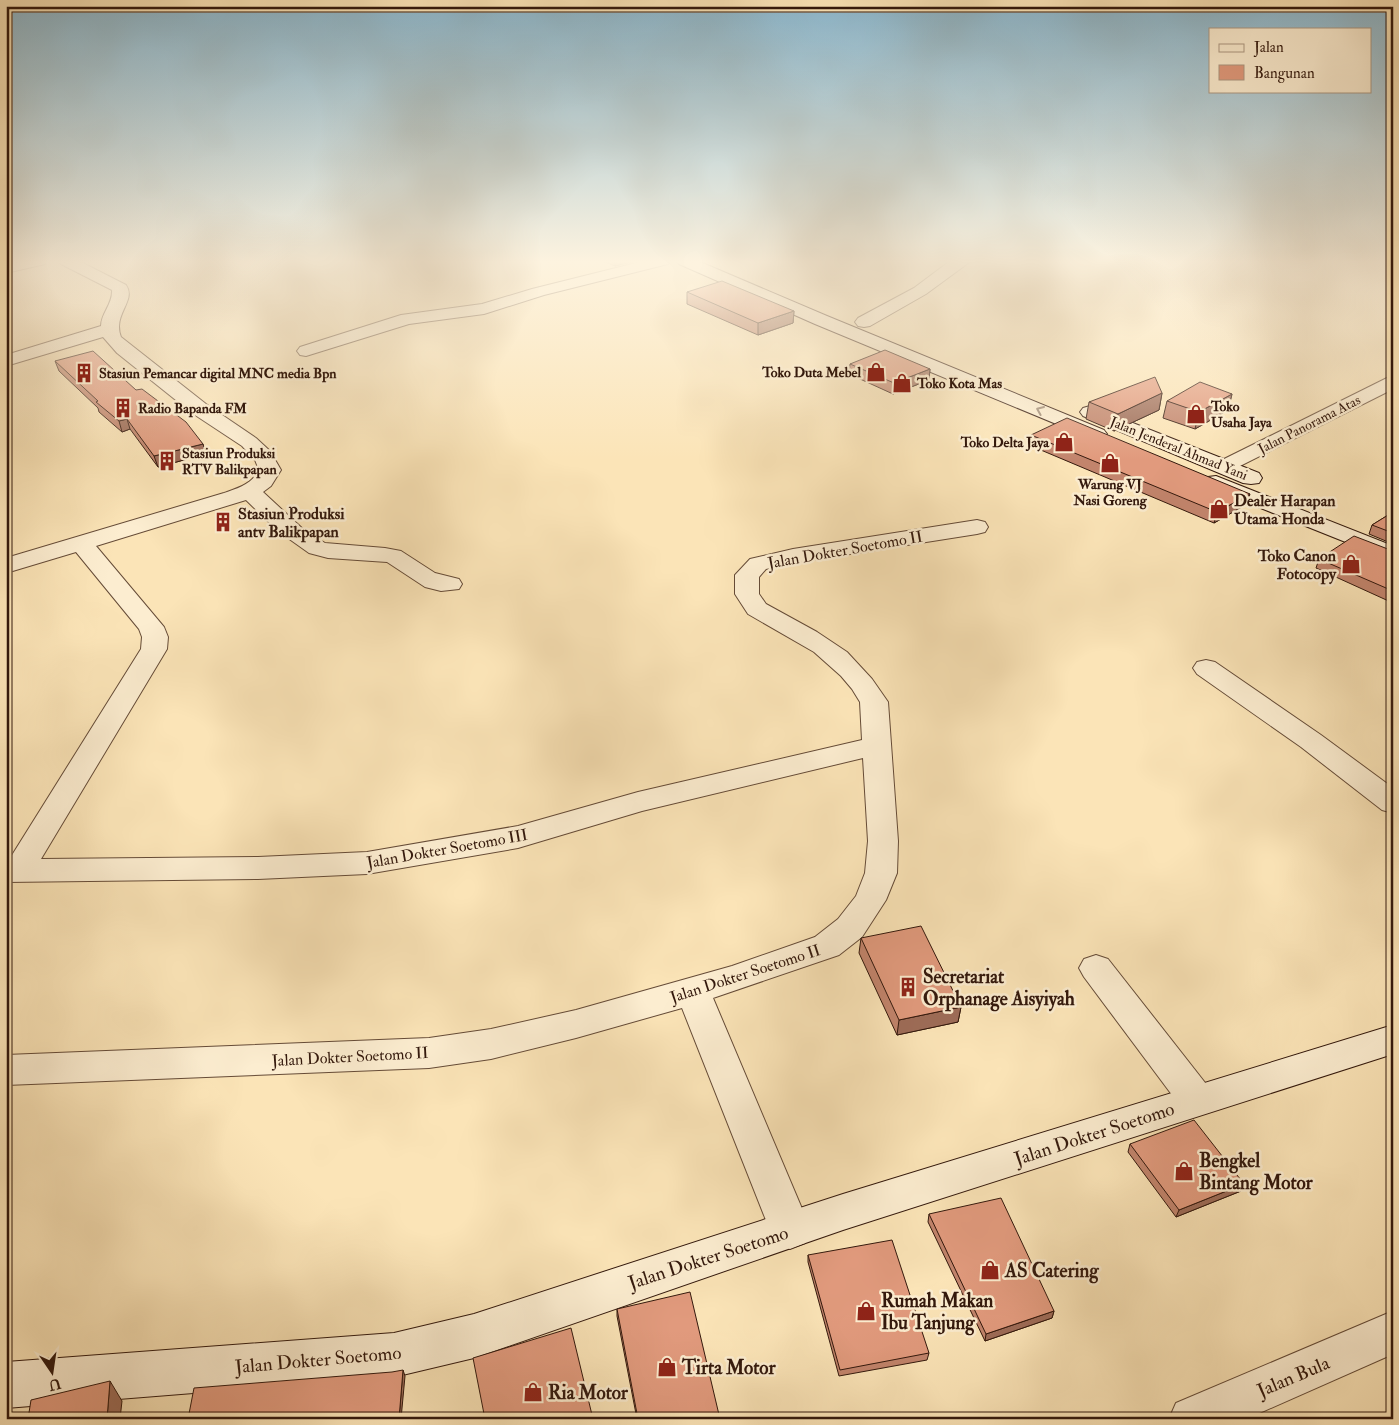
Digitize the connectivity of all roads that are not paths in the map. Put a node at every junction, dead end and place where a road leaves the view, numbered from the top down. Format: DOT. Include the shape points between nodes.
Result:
graph roads {
  1 [pos="380,328"];
  2 [pos="838,328"];
  3 [pos="878,328"];
  4 [pos="110,329"];
  5 [pos="306,351"];
  6 [pos="6,361"];
  7 [pos="1393,381"];
  8 [pos="1225,466"];
  9 [pos="250,492"];
  10 [pos="977,527"];
  11 [pos="1393,537"];
  12 [pos="81,543"];
  13 [pos="1393,554"];
  14 [pos="6,566"];
  15 [pos="450,584"];
  16 [pos="1206,668"];
  17 [pos="876,746"];
  18 [pos="1393,803"];
  19 [pos="12,871"];
  20 [pos="1096,968"];
  21 [pos="693,991"];
  22 [pos="1393,1039"];
  23 [pos="6,1070"];
  24 [pos="1198,1100"];
  25 [pos="790,1230"];
  26 [pos="1393,1332"];
  27 [pos="6,1385"];
  28 [pos="1192,1419"];
  1 -- 5 [label="street"];
  13 -- 2 [label="street, Jalan Jenderal Ahmad Yani, one-way"];
  3 -- 8 [label="street, Jalan Jenderal Ahmad Yani"];
  4 -- 6 [label="street"];
  4 -- 9 [label="street" via="112,338 134,358 262,454 270,470 264,483"];
  7 -- 8 [label="street, Jalan Panorama Atas"];
  8 -- 11 [label="street, Jalan Jenderal Ahmad Yani"];
  9 -- 12 [label="street"];
  9 -- 15 [label="street" via="300,539 313,546 326,551 393,556 428,581"];
  10 -- 17 [label="street, Jalan Dokter Soetomo II" via="794,556 758,564 747,575 745,590 756,609 835,654 864,686 874,702"];
  12 -- 14 [label="street"];
  12 -- 19 [label="street" via="151,627 155,637 154,649"];
  16 -- 18 [label="street"];
  17 -- 19 [label="street, Jalan Dokter Soetomo III" via="638,802 518,838 367,863 258,868"];
  17 -- 21 [label="street, Jalan Dokter Soetomo II" via="883,841 881,873 870,900 850,928 827,946"];
  20 -- 24 [label="street"];
  21 -- 23 [label="street, Jalan Dokter Soetomo II" via="491,1044 429,1053"];
  21 -- 25 [label="street"];
  22 -- 24 [label="street, Jalan Dokter Soetomo"];
  24 -- 25 [label="street, Jalan Dokter Soetomo"];
  25 -- 27 [label="street, Jalan Dokter Soetomo" via="474,1336 394,1355"];
  26 -- 28 [label="street, Jalan Bula"];
}
